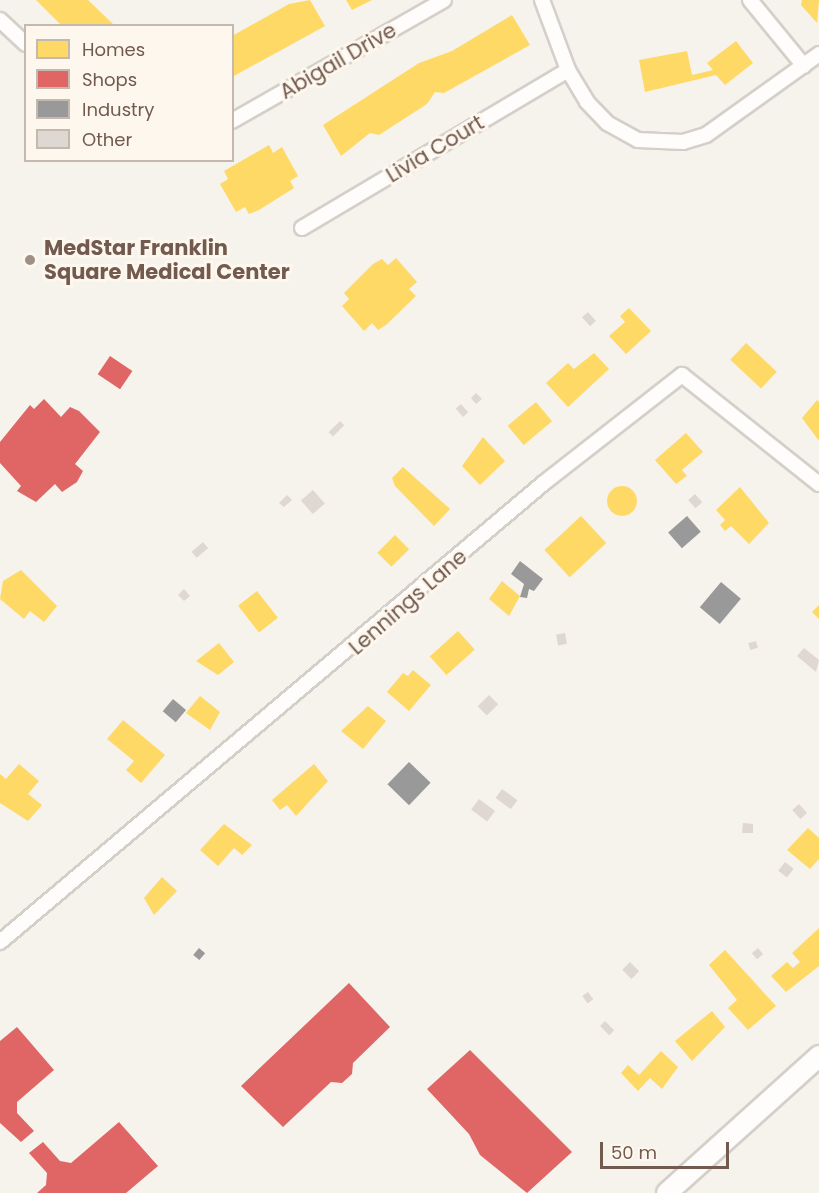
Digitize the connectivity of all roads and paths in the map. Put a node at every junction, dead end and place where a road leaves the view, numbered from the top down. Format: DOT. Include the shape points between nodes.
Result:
graph roads {
  1 [pos="444,0"];
  2 [pos="542,0"];
  3 [pos="750,0"];
  4 [pos="0,20"];
  5 [pos="24,42"];
  6 [pos="819,54"];
  7 [pos="804,66"];
  8 [pos="568,70"];
  9 [pos="234,120"];
  10 [pos="302,228"];
  11 [pos="819,484"];
  12 [pos="0,942"];
  13 [pos="819,1056"];
  14 [pos="667,1193"];
  1 -- 9 [label="street, Abigail Drive"];
  2 -- 8 [label="street"];
  3 -- 7 [label="street"];
  4 -- 5 [label="street"];
  6 -- 7 [label="street"];
  7 -- 8 [label="street" via="706,135 657,143 606,123"];
  8 -- 10 [label="street, Livia Court"];
  11 -- 12 [label="street, Lennings Lane" via="681,375 545,482"];
  13 -- 14 [label="main road"];
}
